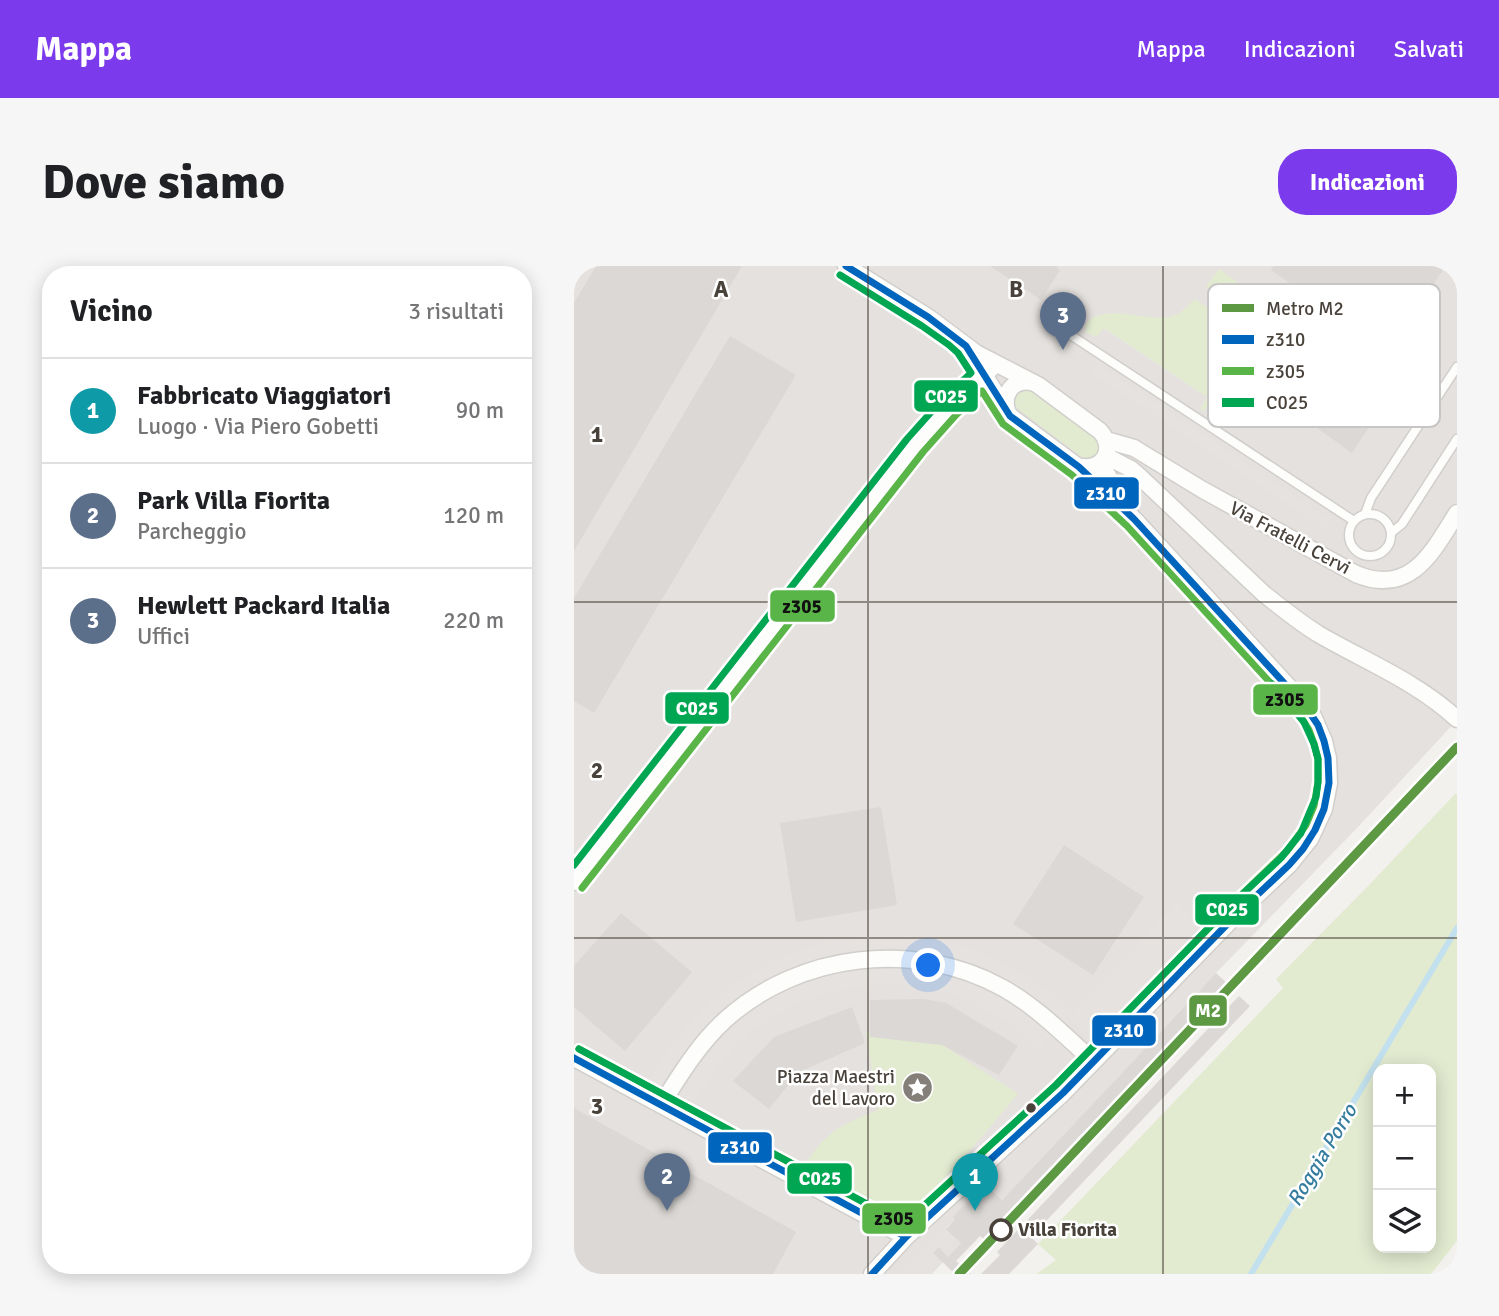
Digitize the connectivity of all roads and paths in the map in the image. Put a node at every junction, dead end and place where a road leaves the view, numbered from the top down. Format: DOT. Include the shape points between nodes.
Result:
graph roads {
  1 [pos="846,266"];
  2 [pos="1063,330"];
  3 [pos="1457,367"];
  4 [pos="991,370"];
  5 [pos="1032,382"];
  6 [pos="1440,393"];
  7 [pos="1007,411"];
  8 [pos="1208,426"];
  9 [pos="1210,427"];
  10 [pos="1418,427"];
  11 [pos="1457,441"];
  12 [pos="1104,453"];
  13 [pos="1079,467"];
  14 [pos="1457,513"];
  15 [pos="1366,514"];
  16 [pos="1134,519"];
  17 [pos="1353,521"];
  18 [pos="1391,533"];
  19 [pos="1457,719"];
  20 [pos="574,882"];
  21 [pos="574,1058"];
  22 [pos="1093,1061"];
  23 [pos="661,1105"];
  24 [pos="906,1237"];
  25 [pos="872,1274"];
  1 -- 4 [label="street" via="928,317"];
  2 -- 8 [label="lane"];
  3 -- 6 [label="lane"];
  4 -- 5 [label="street"];
  4 -- 7 [label="street"];
  4 -- 20 [label="street" via="962,393 915,445"];
  5 -- 7 [label="street" via="1012,386 1005,398"];
  5 -- 12 [label="street" via="1100,431"];
  7 -- 13 [label="street"];
  9 -- 17 [label="lane"];
  10 -- 15 [label="lane" via="1371,498"];
  11 -- 18 [label="lane" via="1402,524"];
  12 -- 13 [label="street" via="1090,468"];
  12 -- 14 [label="street, Via Fratelli Cervi" via="1134,448 1214,497 1372,579 1397,577 1416,569"];
  12 -- 16 [label="street"];
  12 -- 19 [label="street" via="1139,475 1283,610 1392,673"];
  13 -- 16 [label="street"];
  15 -- 17 [label="lane"];
  15 -- 18 [label="lane" via="1385,520"];
  16 -- 22 [label="street" via="1306,707 1324,741 1329,783 1315,830 1295,858"];
  17 -- 18 [label="lane" via="1349,541 1363,555 1383,552"];
  21 -- 23 [label="street"];
  22 -- 23 [label="street" via="1033,1007 978,976 922,961 864,959 800,975 746,1004 696,1050"];
  22 -- 24 [label="street"];
  23 -- 24 [label="street"];
  24 -- 25 [label="street"];
}
